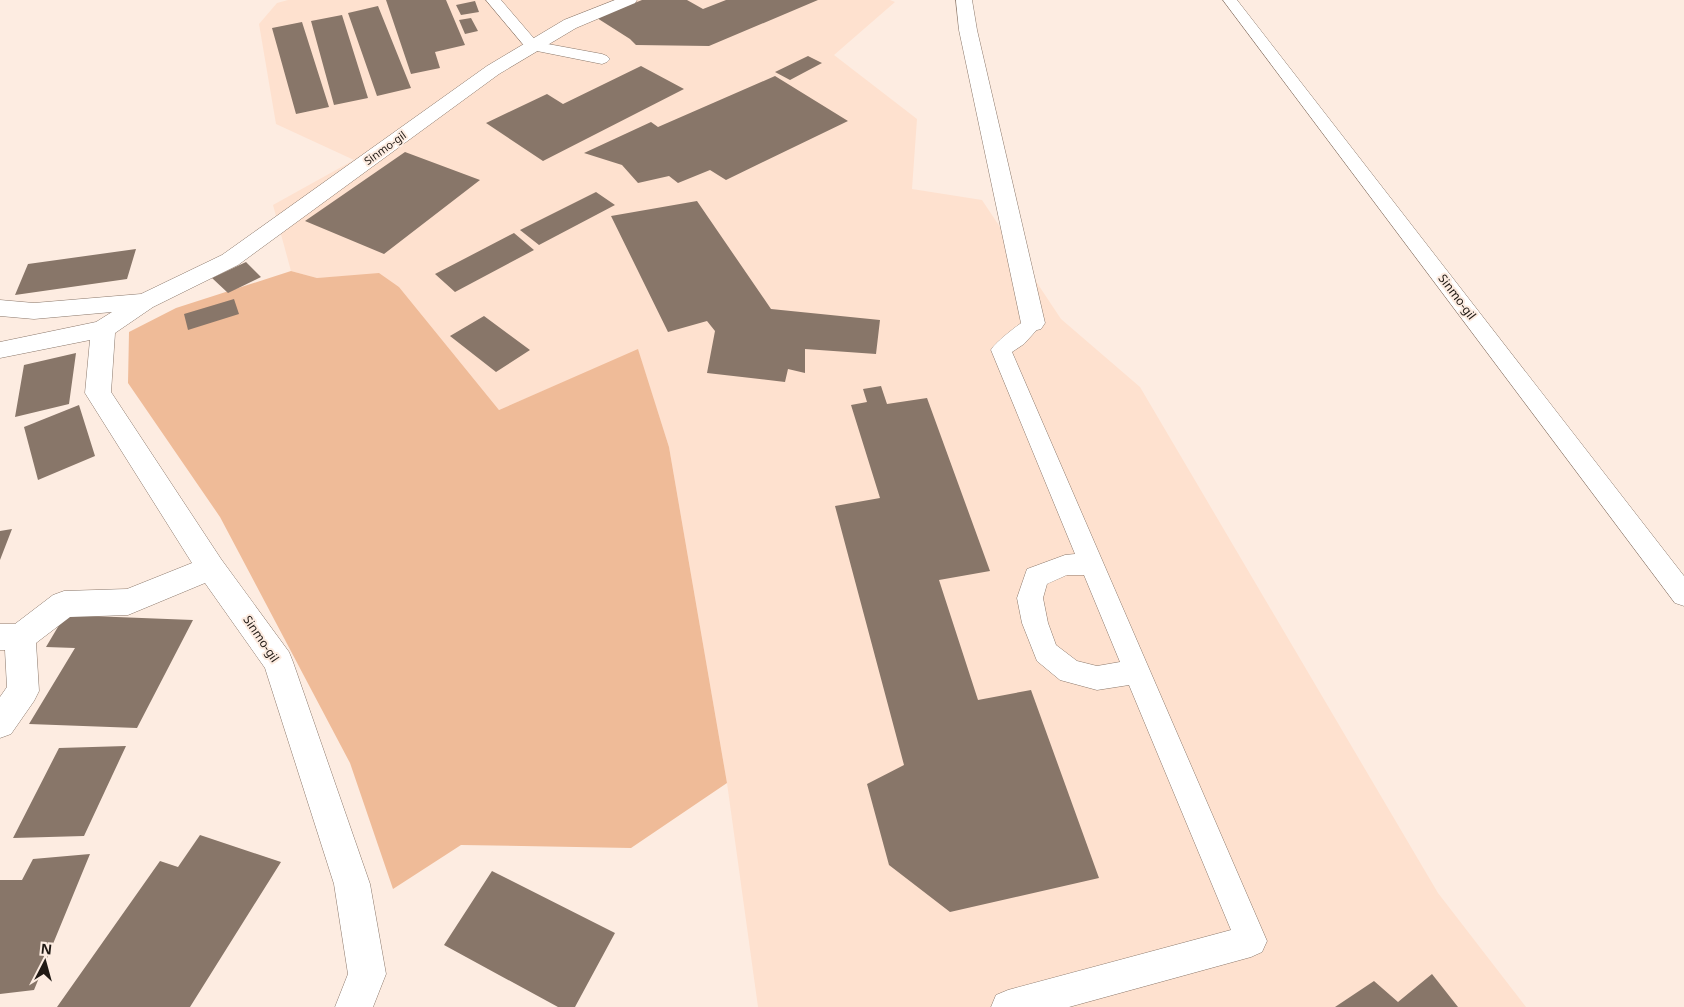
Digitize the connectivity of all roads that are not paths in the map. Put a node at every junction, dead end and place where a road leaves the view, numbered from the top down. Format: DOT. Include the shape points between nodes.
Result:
graph roads {
  1 [pos="493,0"];
  2 [pos="630,0"];
  3 [pos="964,0"];
  4 [pos="1230,0"];
  5 [pos="532,46"];
  6 [pos="602,59"];
  7 [pos="144,302"];
  8 [pos="0,308"];
  9 [pos="1033,323"];
  10 [pos="103,329"];
  11 [pos="0,350"];
  12 [pos="1092,564"];
  13 [pos="211,568"];
  14 [pos="1684,595"];
  15 [pos="10,637"];
  16 [pos="1137,672"];
  17 [pos="0,723"];
  18 [pos="354,1007"];
  19 [pos="1008,1007"];
  1 -- 5 [label="lane"];
  2 -- 5 [label="street, Sinmo-gil" via="570,24"];
  3 -- 9 [label="street"];
  4 -- 14 [label="lane, Sinmo-gil"];
  5 -- 6 [label="lane"];
  5 -- 7 [label="street, Sinmo-gil" via="493,70 230,260"];
  7 -- 8 [label="street, Sinmo-gil" via="34,310"];
  7 -- 10 [label="street, Sinmo-gil"];
  9 -- 12 [label="lane" via="1001,350"];
  10 -- 11 [label="street, Sinmo-gil"];
  10 -- 13 [label="street, Sinmo-gil" via="98,393"];
  12 -- 16 [label="lane"];
  12 -- 16 [label="lane" via="1065,565 1036,577 1030,598 1046,653 1070,671 1097,678"];
  13 -- 15 [label="street" via="128,602 64,604"];
  13 -- 18 [label="street, Sinmo-gil" via="278,662 352,884 367,974"];
  15 -- 17 [label="street" via="23,691"];
  16 -- 19 [label="lane" via="1251,941"];
}
